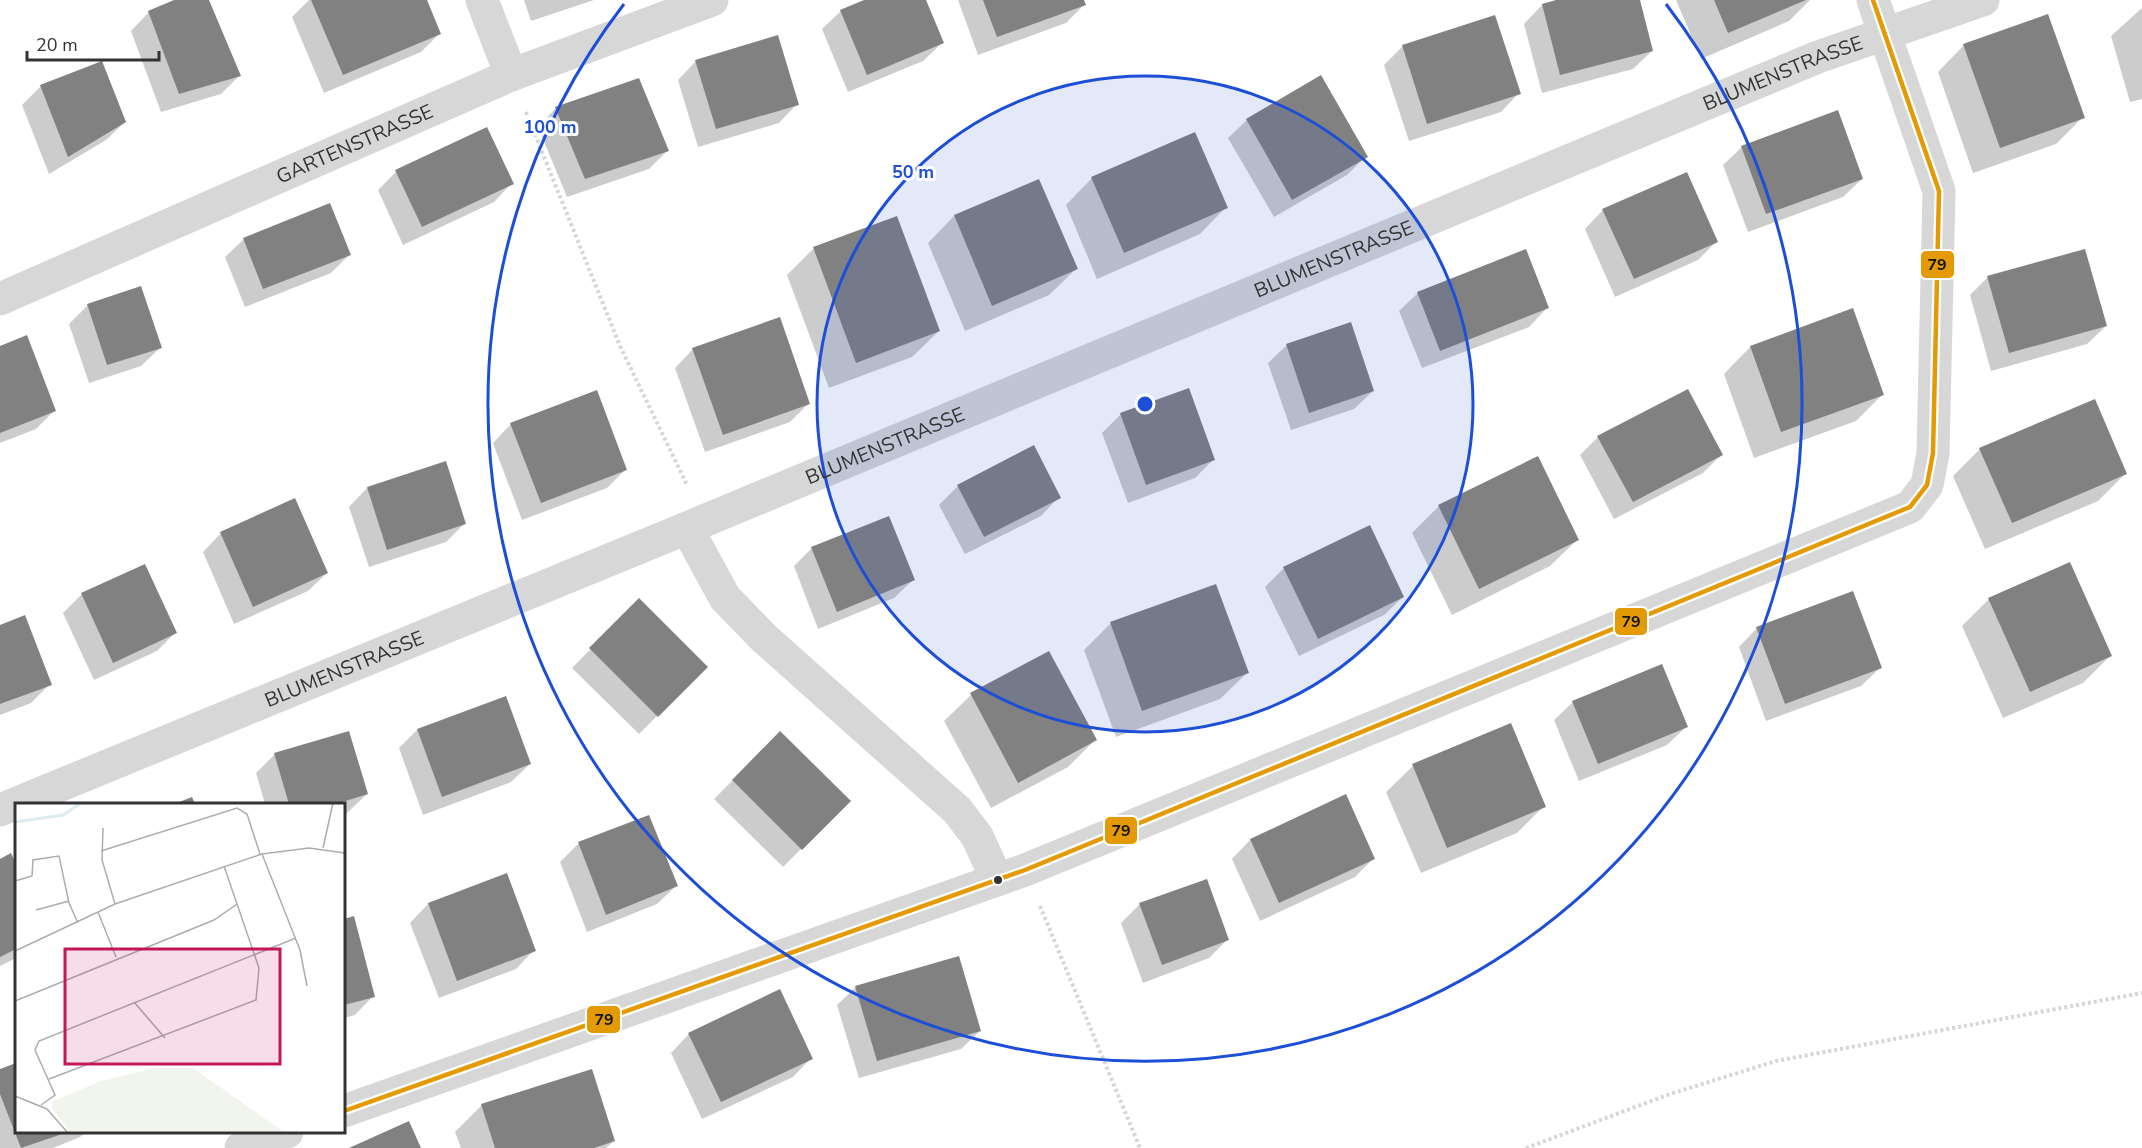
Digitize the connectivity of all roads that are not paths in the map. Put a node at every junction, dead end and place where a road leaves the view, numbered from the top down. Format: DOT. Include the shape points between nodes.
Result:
graph roads {
  1 [pos="482,0"];
  2 [pos="712,0"];
  3 [pos="1873,0"];
  4 [pos="1983,0"];
  5 [pos="1885,34"];
  6 [pos="511,75"];
  7 [pos="0,299"];
  8 [pos="687,528"];
  9 [pos="17,803"];
  10 [pos="15,804"];
  11 [pos="0,810"];
  12 [pos="1011,875"];
  13 [pos="345,1111"];
  14 [pos="282,1133"];
  15 [pos="241,1148"];
  1 -- 6 [label="street"];
  2 -- 6 [label="street, GARTENSTRASSE"];
  3 -- 5 [label="street"];
  4 -- 5 [label="street, BLUMENSTRASSE"];
  5 -- 8 [label="street, BLUMENSTRASSE" via="1818,57"];
  5 -- 12 [label="street" via="1939,191 1934,453 1927,484 1910,507"];
  6 -- 7 [label="street, GARTENSTRASSE"];
  8 -- 9 [label="street, BLUMENSTRASSE"];
  8 -- 12 [label="street" via="725,598 764,638 957,810"];
  10 -- 11 [label="street, BLUMENSTRASSE"];
  12 -- 13 [label="street"];
  14 -- 15 [label="street"];
}
